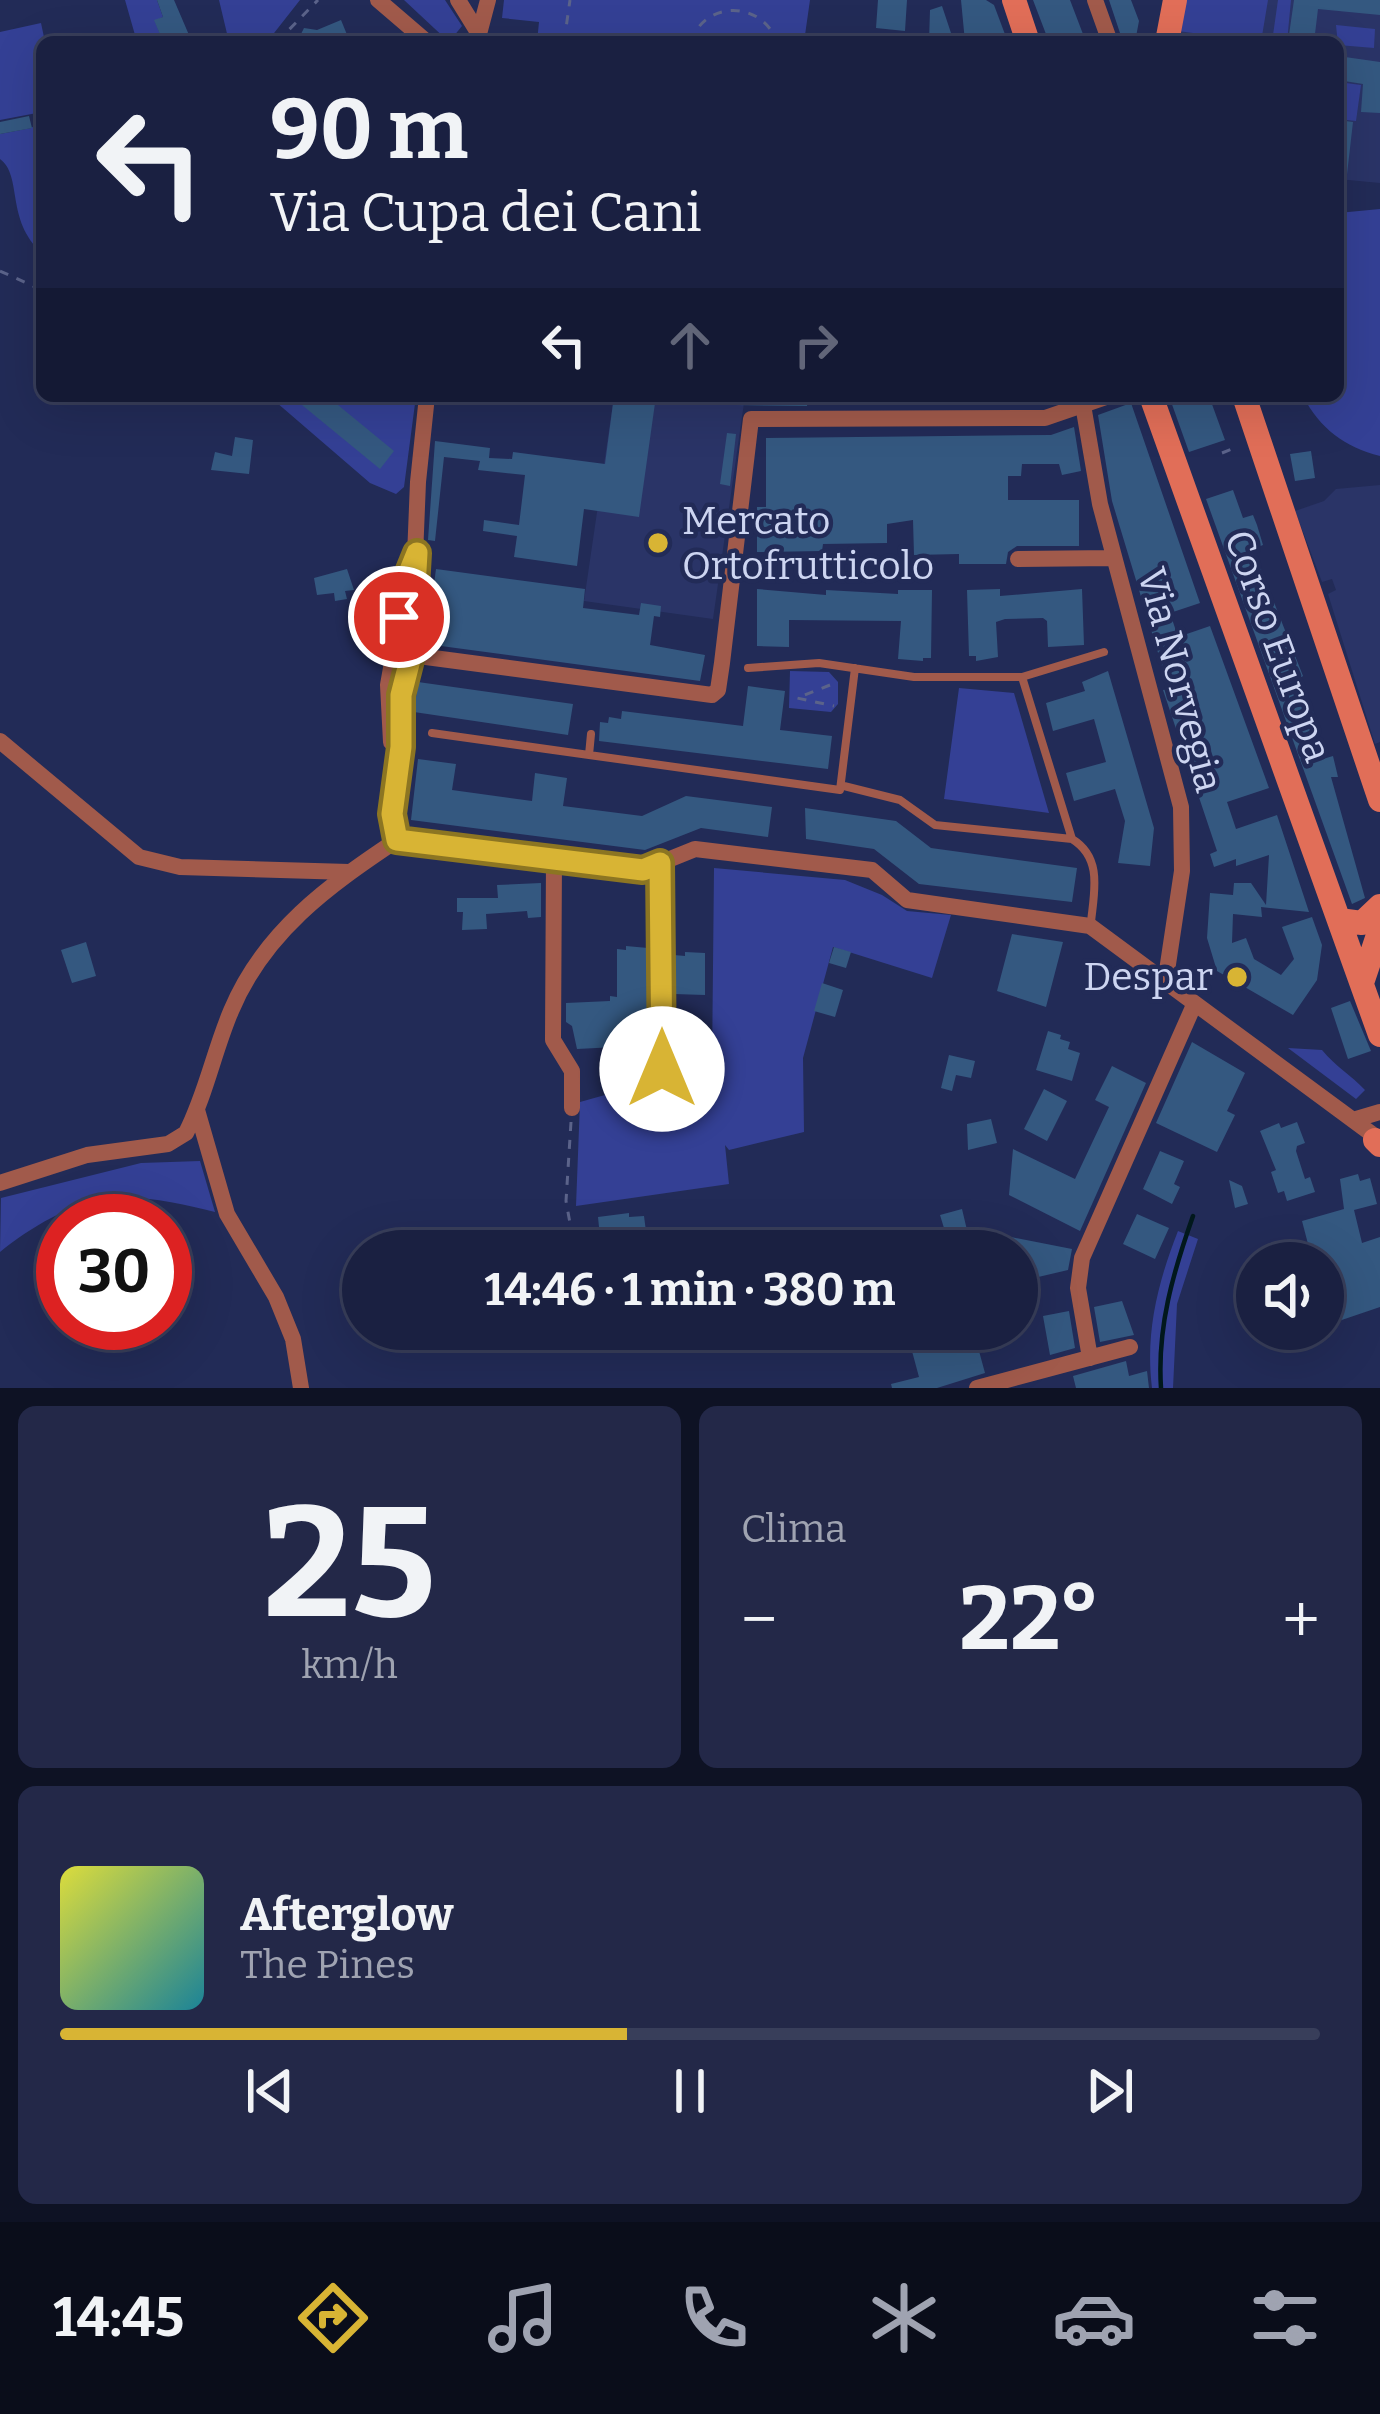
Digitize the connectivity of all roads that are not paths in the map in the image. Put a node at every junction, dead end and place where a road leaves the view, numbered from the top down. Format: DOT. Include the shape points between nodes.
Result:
graph roads {
  1 [pos="378,0"];
  2 [pos="458,0"];
  3 [pos="488,0"];
  4 [pos="1095,0"];
  5 [pos="1175,0"];
  6 [pos="1013,1"];
  7 [pos="420,36"];
  8 [pos="477,36"];
  9 [pos="479,36"];
  10 [pos="1026,36"];
  11 [pos="1108,36"];
  12 [pos="1168,36"];
  13 [pos="426,402"];
  14 [pos="912,402"];
  15 [pos="1081,402"];
  16 [pos="1083,402"];
  17 [pos="1153,402"];
  18 [pos="1246,402"];
  19 [pos="911,417"];
  20 [pos="417,553"];
  21 [pos="1113,558"];
  22 [pos="1018,559"];
  23 [pos="1104,652"];
  24 [pos="411,656"];
  25 [pos="748,668"];
  26 [pos="854,668"];
  27 [pos="1022,677"];
  28 [pos="432,733"];
  29 [pos="591,734"];
  30 [pos="0,741"];
  31 [pos="589,755"];
  32 [pos="844,786"];
  33 [pos="1380,800"];
  34 [pos="1072,839"];
  35 [pos="397,840"];
  36 [pos="554,860"];
  37 [pos="660,863"];
  38 [pos="349,872"];
  39 [pos="1380,906"];
  40 [pos="1339,920"];
  41 [pos="1090,926"];
  42 [pos="1380,928"];
  43 [pos="1362,983"];
  44 [pos="1165,984"];
  45 [pos="1194,1004"];
  46 [pos="1380,1034"];
  47 [pos="662,1069"];
  48 [pos="572,1108"];
  49 [pos="197,1110"];
  50 [pos="1380,1112"];
  51 [pos="1353,1120"];
  52 [pos="1378,1142"];
  53 [pos="0,1184"];
  54 [pos="1130,1348"];
  55 [pos="1090,1358"];
  56 [pos="301,1388"];
  57 [pos="977,1388"];
  1 -- 7 [label="street"];
  2 -- 8 [label="street"];
  3 -- 9 [label="street"];
  4 -- 11 [label="street"];
  5 -- 12 [label="main road"];
  6 -- 10 [label="main road"];
  13 -- 20 [label="street"];
  14 -- 19 [label="street"];
  15 -- 19 [label="street" via="1045,418"];
  16 -- 21 [label="street, Via Norvegia"];
  17 -- 40 [label="main road, Corso Europa"];
  18 -- 33 [label="main road"];
  19 -- 24 [label="street" via="751,419 712,695"];
  20 -- 24 [label="street"];
  20 -- 35 [label="street" via="388,685 382,819"];
  21 -- 22 [label="street"];
  21 -- 44 [label="street, Via Norvegia" via="1185,832"];
  23 -- 27 [label="lane"];
  24 -- 35 [label="street" via="401,695"];
  25 -- 26 [label="lane"];
  26 -- 27 [label="lane"];
  26 -- 32 [label="lane"];
  27 -- 34 [label="lane"];
  28 -- 31 [label="lane"];
  29 -- 31 [label="lane"];
  30 -- 38 [label="street" via="139,857 180,867"];
  31 -- 32 [label="lane"];
  32 -- 34 [label="lane" via="900,800 935,824"];
  34 -- 41 [label="lane" via="1096,877"];
  35 -- 36 [label="street"];
  35 -- 38 [label="street"];
  36 -- 37 [label="street" via="643,870"];
  36 -- 48 [label="street" via="553,1040 572,1071"];
  37 -- 41 [label="street" via="695,849 872,869 907,900"];
  37 -- 47 [label="street"];
  38 -- 49 [label="street" via="282,928 254,967"];
  39 -- 40 [label="main road" via="1361,923"];
  40 -- 43 [label="main road, Corso Europa"];
  41 -- 44 [label="street"];
  42 -- 43 [label="main road"];
  43 -- 46 [label="main road, Corso Europa"];
  44 -- 45 [label="street"];
  45 -- 51 [label="street"];
  45 -- 55 [label="street" via="1082,1258 1078,1288"];
  49 -- 53 [label="street" via="186,1133 168,1144 87,1155"];
  49 -- 56 [label="street" via="226,1214 293,1339"];
  50 -- 51 [label="street"];
  51 -- 52 [label="street"];
  54 -- 55 [label="street"];
  55 -- 57 [label="street"];
}
